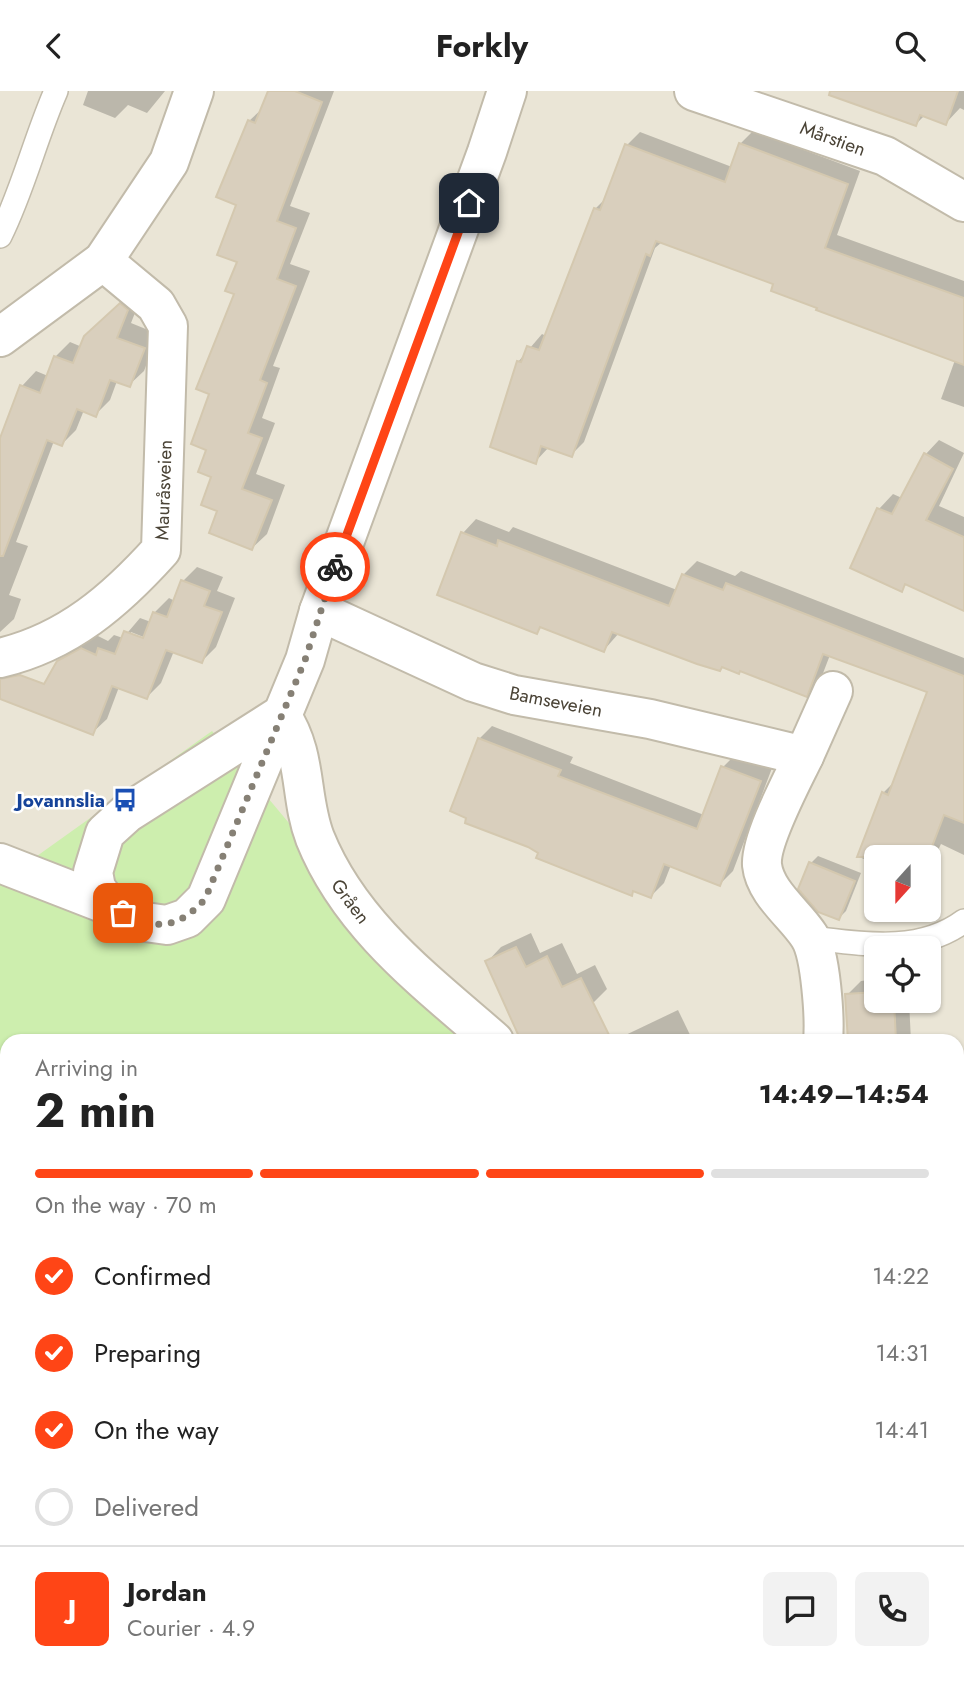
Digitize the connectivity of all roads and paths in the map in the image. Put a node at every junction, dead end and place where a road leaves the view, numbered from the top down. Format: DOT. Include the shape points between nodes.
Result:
graph roads {
  1 [pos="56,91"];
  2 [pos="194,91"];
  3 [pos="507,91"];
  4 [pos="694,91"];
  5 [pos="738,98"];
  6 [pos="964,202"];
  7 [pos="0,236"];
  8 [pos="103,261"];
  9 [pos="0,337"];
  10 [pos="319,611"];
  11 [pos="0,658"];
  12 [pos="833,691"];
  13 [pos="281,715"];
  14 [pos="804,756"];
  15 [pos="0,863"];
  16 [pos="108,905"];
  17 [pos="964,921"];
  18 [pos="811,938"];
  19 [pos="486,1034"];
  20 [pos="823,1034"];
  1 -- 7 [label="lane" via="17,202"];
  2 -- 8 [label="street" via="169,162"];
  3 -- 10 [label="street"];
  4 -- 5 [label="street, Mårstien"];
  5 -- 6 [label="street, Mårstien" via="885,156"];
  8 -- 9 [label="street"];
  8 -- 11 [label="street, Mauråsveien" via="156,305 168,326 161,550 122,594 53,641"];
  10 -- 13 [label="street" via="305,660"];
  10 -- 14 [label="street, Bamseveien" via="473,682 514,695 650,719"];
  12 -- 14 [label="street"];
  13 -- 16 [label="street" via="127,813 105,833 93,872 96,888"];
  13 -- 16 [label="street" via="205,899 187,919 167,925 138,921"];
  13 -- 19 [label="street, Gråen" via="300,753 313,834 330,874 356,911 403,962"];
  14 -- 18 [label="street" via="778,807 762,865 773,891"];
  15 -- 16 [label="street"];
  17 -- 18 [label="lane" via="949,932 909,944"];
  18 -- 20 [label="street" via="824,1005"];
}
